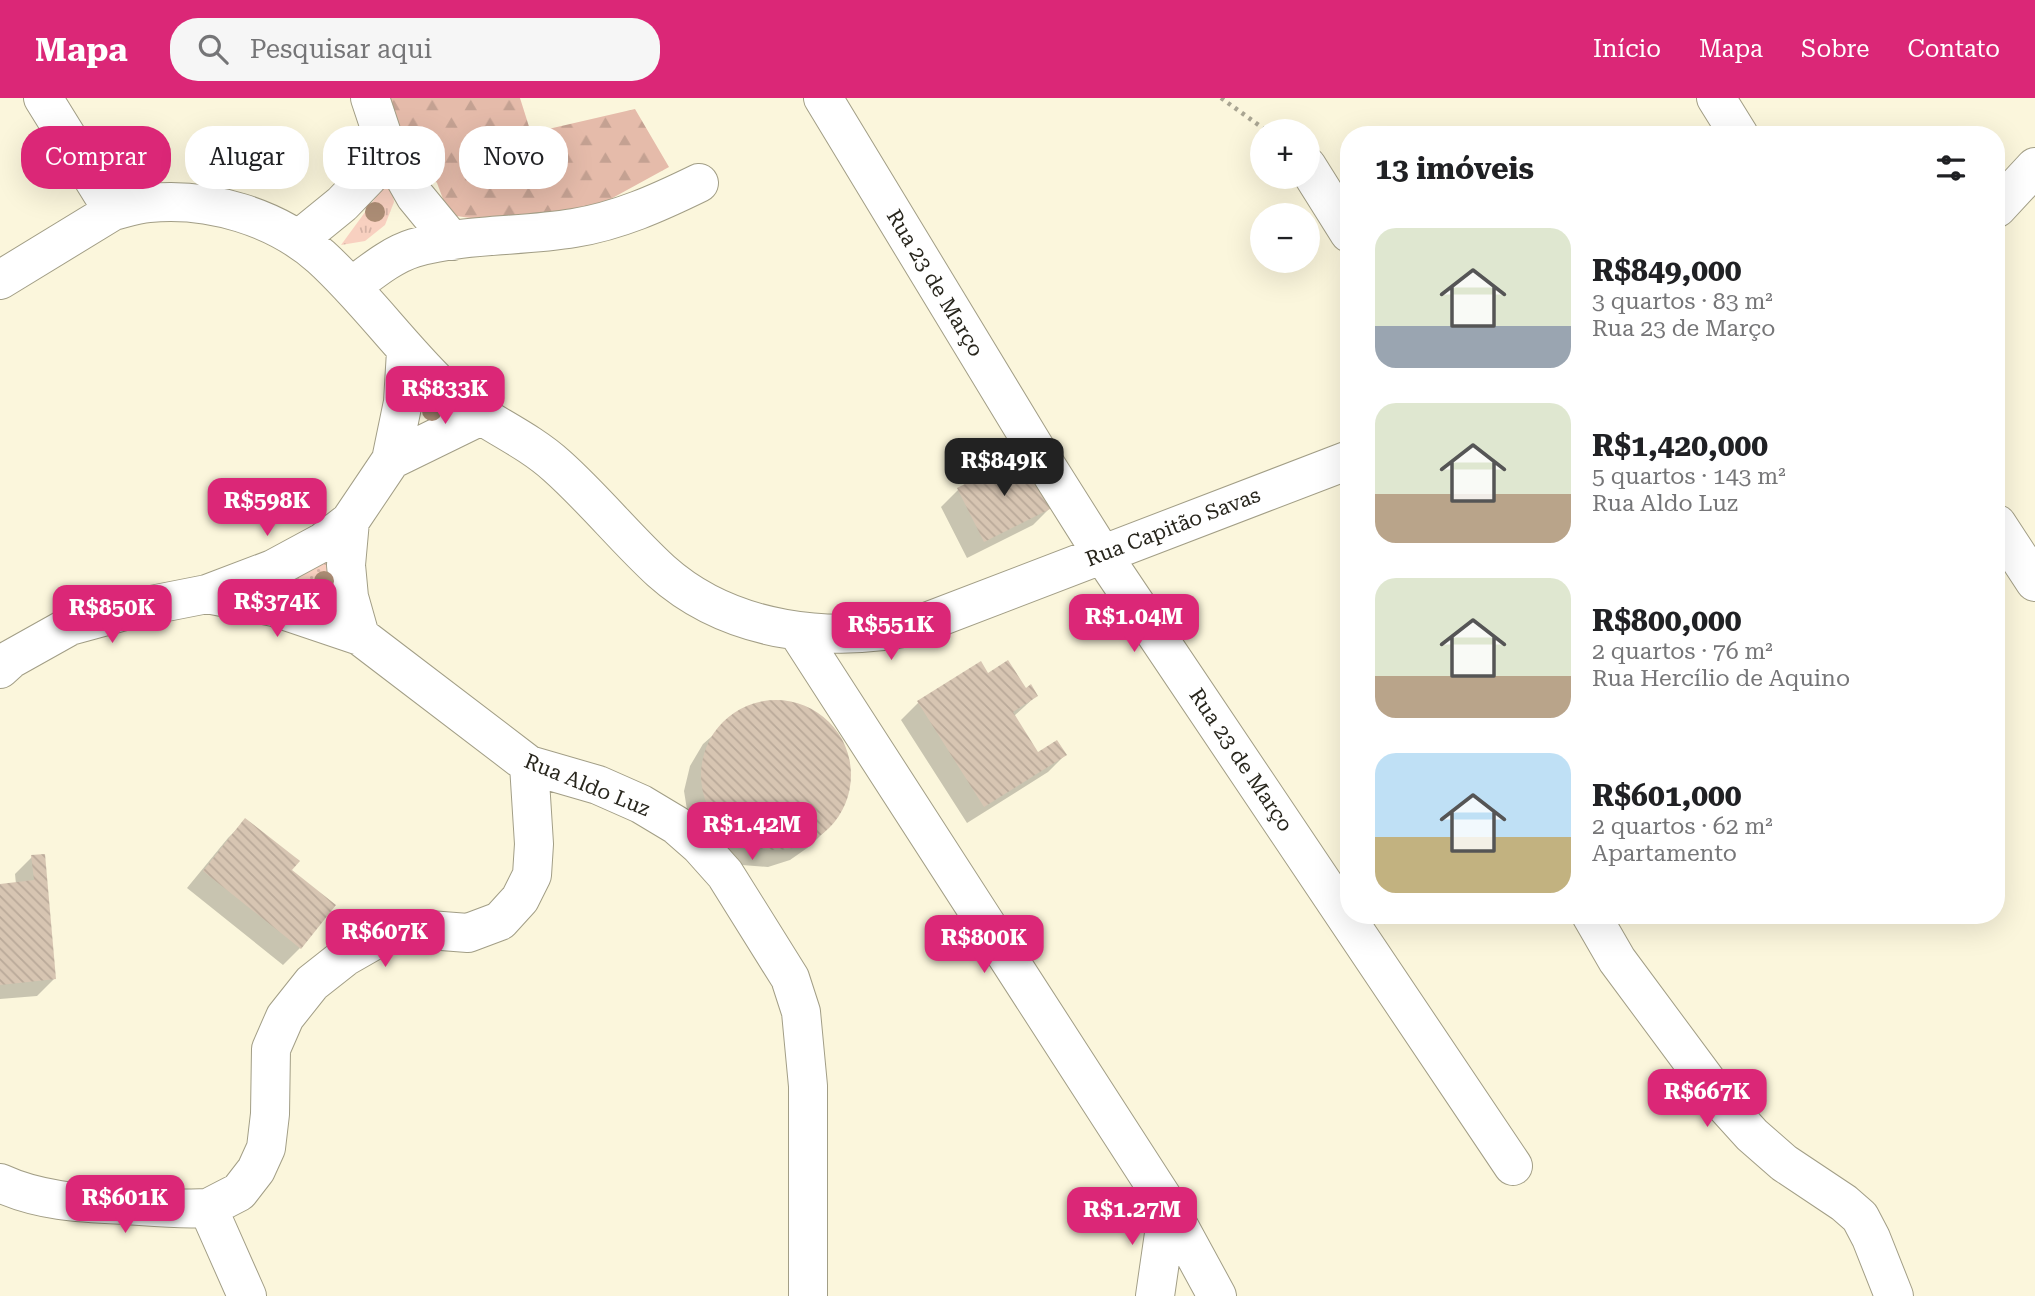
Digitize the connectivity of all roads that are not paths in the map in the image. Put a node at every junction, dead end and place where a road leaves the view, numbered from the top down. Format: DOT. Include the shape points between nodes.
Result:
graph roads {
  1 [pos="43,98"];
  2 [pos="370,98"];
  3 [pos="823,98"];
  4 [pos="1716,98"];
  5 [pos="379,126"];
  6 [pos="1733,126"];
  7 [pos="2035,167"];
  8 [pos="699,183"];
  9 [pos="1320,187"];
  10 [pos="356,189"];
  11 [pos="411,189"];
  12 [pos="2005,199"];
  13 [pos="113,211"];
  14 [pos="1340,219"];
  15 [pos="299,239"];
  16 [pos="452,241"];
  17 [pos="0,280"];
  18 [pos="351,287"];
  19 [pos="406,351"];
  20 [pos="481,416"];
  21 [pos="391,460"];
  22 [pos="1340,463"];
  23 [pos="350,521"];
  24 [pos="2005,536"];
  25 [pos="1102,554"];
  26 [pos="2035,582"];
  27 [pos="207,594"];
  28 [pos="797,631"];
  29 [pos="360,636"];
  30 [pos="0,669"];
  31 [pos="529,765"];
  32 [pos="1340,908"];
  33 [pos="1350,924"];
  34 [pos="1596,924"];
  35 [pos="1513,1166"];
  36 [pos="0,1183"];
  37 [pos="1168,1206"];
  38 [pos="208,1208"];
  39 [pos="247,1296"];
  40 [pos="808,1296"];
  41 [pos="1155,1296"];
  42 [pos="1217,1296"];
  43 [pos="1894,1296"];
  1 -- 13 [label="street"];
  2 -- 5 [label="street"];
  3 -- 25 [label="street, Rua 23 de Março"];
  4 -- 6 [label="street"];
  7 -- 12 [label="street"];
  8 -- 16 [label="street" via="652,206 573,229"];
  9 -- 14 [label="street"];
  10 -- 15 [label="street"];
  11 -- 16 [label="street"];
  13 -- 15 [label="street, Rua Capitão Savas" via="148,203 189,203 261,220"];
  13 -- 17 [label="street, Rua Capitão Savas"];
  15 -- 18 [label="street, Rua Capitão Savas"];
  16 -- 18 [label="street" via="413,248"];
  18 -- 19 [label="street, Rua Capitão Savas"];
  19 -- 20 [label="street, Rua Capitão Savas" via="442,387"];
  19 -- 21 [label="street" via="403,402"];
  20 -- 21 [label="street"];
  20 -- 28 [label="street, Rua Capitão Savas" via="557,465 673,580 710,605"];
  21 -- 23 [label="street"];
  22 -- 25 [label="street, Rua Capitão Savas"];
  23 -- 27 [label="street" via="323,542 273,569"];
  23 -- 29 [label="street" via="346,565"];
  24 -- 26 [label="street"];
  25 -- 28 [label="street, Rua Capitão Savas" via="920,624 886,632"];
  25 -- 32 [label="street, Rua 23 de Março"];
  27 -- 29 [label="street, Rua Aldo Luz" via="274,607"];
  27 -- 30 [label="street" via="70,626"];
  28 -- 37 [label="street"];
  29 -- 31 [label="street, Rua Aldo Luz"];
  31 -- 38 [label="street" via="532,875 520,899 500,921 468,933 416,929 380,937 312,983 285,1017 271,1049 266,1148 256,1170 239,1192"];
  31 -- 40 [label="street, Rua Aldo Luz" via="598,785 676,825 724,874 790,978 801,1012 808,1086"];
  33 -- 35 [label="street, Rua 23 de Março"];
  34 -- 43 [label="street" via="1617,960 1723,1103 1784,1163 1860,1217"];
  36 -- 38 [label="street" via="57,1201 171,1210"];
  37 -- 41 [label="street"];
  37 -- 42 [label="street"];
  38 -- 39 [label="street"];
}
